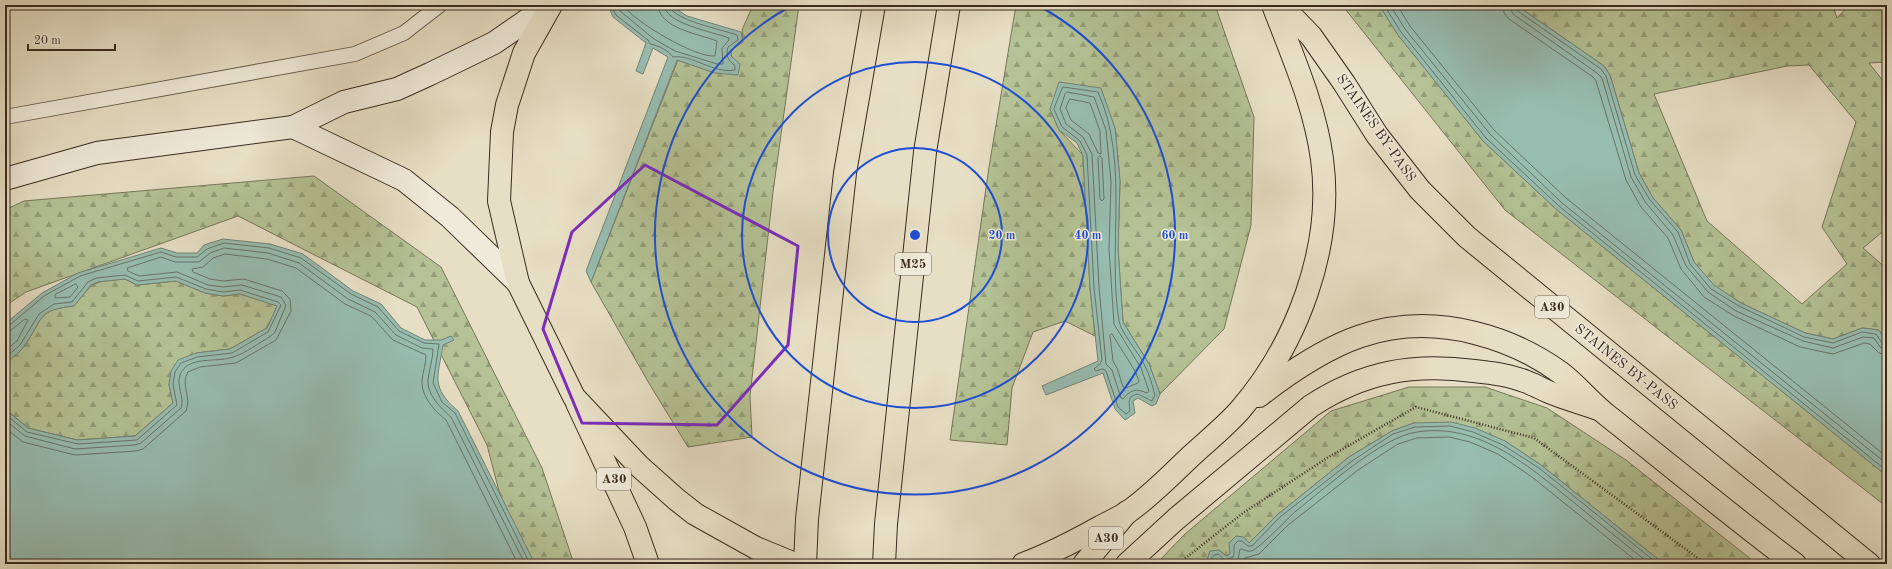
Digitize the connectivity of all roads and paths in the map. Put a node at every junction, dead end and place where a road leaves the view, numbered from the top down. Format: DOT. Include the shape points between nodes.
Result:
graph roads {
  1 [pos="440,5"];
  2 [pos="550,5"];
  3 [pos="874,5"];
  4 [pos="950,5"];
  5 [pos="1273,5"];
  6 [pos="1281,5"];
  7 [pos="5,117"];
  8 [pos="293,127"];
  9 [pos="5,179"];
  10 [pos="518,283"];
  11 [pos="574,397"];
  12 [pos="1598,409"];
  13 [pos="1240,410"];
  14 [pos="1127,512"];
  15 [pos="648,564"];
  16 [pos="795,564"];
  17 [pos="805,564"];
  18 [pos="884,564"];
  19 [pos="1023,564"];
  20 [pos="1084,564"];
  21 [pos="1127,564"];
  22 [pos="1178,564"];
  23 [pos="1706,564"];
  24 [pos="1795,564"];
  25 [pos="1869,564"];
  1 -- 7 [label="lane" via="404,33 354,54"];
  2 -- 8 [label="main road" via="494,43 430,74 397,89 344,102"];
  2 -- 10 [label="main road" via="524,54 507,105 502,132 499,201"];
  3 -- 17 [label="main road" via="845,173 807,519"];
  4 -- 18 [label="main road, M25" via="925,152"];
  5 -- 13 [label="main road" via="1317,128 1323,160 1324,226 1314,273 1295,321 1277,358"];
  6 -- 25 [label="main road, STAINES BY-PASS / A30" via="1311,36 1377,135 1420,190 1466,237"];
  8 -- 9 [label="main road" via="97,153"];
  8 -- 10 [label="main road" via="404,180 450,217"];
  10 -- 11 [label="main road"];
  11 -- 15 [label="main road, A30" via="632,519"];
  11 -- 16 [label="main road" via="639,466 695,514 756,548"];
  12 -- 13 [label="main road, A30" via="1562,374 1519,347 1460,329 1426,325 1400,326 1372,332 1345,342 1286,375"];
  12 -- 21 [label="main road, A30" via="1496,373 1456,368 1406,369 1359,381 1335,390 1310,406 1176,519"];
  12 -- 24 [label="main road, A30"];
  13 -- 14 [label="main road" via="1164,482"];
  14 -- 19 [label="main road" via="1065,546"];
  14 -- 20 [label="main road, A30"];
  22 -- 23 [label="path" via="1243,513 1327,458 1416,407 1534,438"];
}
